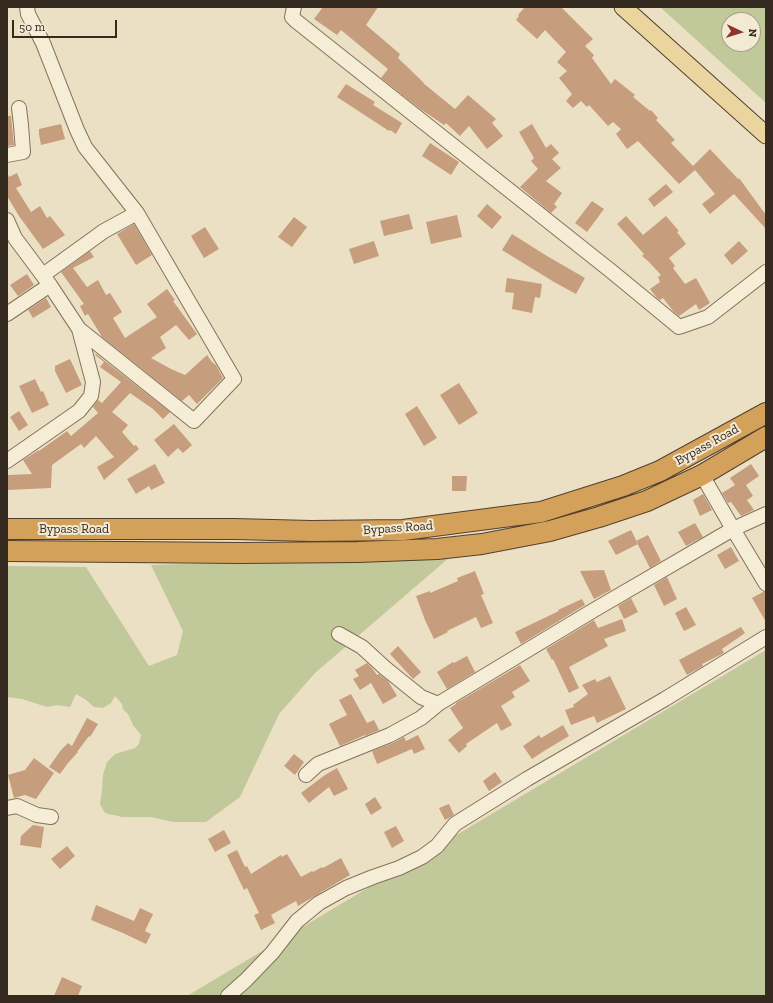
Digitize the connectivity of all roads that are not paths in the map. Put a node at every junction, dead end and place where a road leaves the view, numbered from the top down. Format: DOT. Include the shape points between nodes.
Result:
graph roads {
  1 [pos="27,7"];
  2 [pos="294,7"];
  3 [pos="623,7"];
  4 [pos="19,108"];
  5 [pos="766,136"];
  6 [pos="7,154"];
  7 [pos="137,213"];
  8 [pos="7,220"];
  9 [pos="766,272"];
  10 [pos="46,280"];
  11 [pos="7,314"];
  12 [pos="79,329"];
  13 [pos="766,413"];
  14 [pos="766,437"];
  15 [pos="7,461"];
  16 [pos="702,475"];
  17 [pos="541,512"];
  18 [pos="766,514"];
  19 [pos="7,529"];
  20 [pos="733,529"];
  21 [pos="550,531"];
  22 [pos="7,551"];
  23 [pos="766,584"];
  24 [pos="339,634"];
  25 [pos="766,637"];
  26 [pos="438,704"];
  27 [pos="306,775"];
  28 [pos="7,808"];
  29 [pos="51,817"];
  30 [pos="228,996"];
  1 -- 7 [label="street" via="85,147"];
  2 -- 9 [label="street" via="292,17 296,21 679,327 708,316"];
  3 -- 5 [label="main road"];
  4 -- 6 [label="street" via="23,152"];
  7 -- 10 [label="street" via="104,231"];
  7 -- 12 [label="street" via="234,380 194,421"];
  8 -- 10 [label="street" via="15,238"];
  10 -- 11 [label="street"];
  10 -- 12 [label="street"];
  12 -- 15 [label="street" via="93,382 91,396 80,411"];
  13 -- 17 [label="highway, Bypass Road" via="660,471 623,486"];
  14 -- 16 [label="highway, Bypass Road"];
  16 -- 20 [label="street"];
  16 -- 21 [label="highway, Bypass Road" via="647,501 599,518"];
  17 -- 19 [label="highway, Bypass Road" via="404,530"];
  17 -- 21 [label="highway"];
  18 -- 20 [label="street"];
  20 -- 23 [label="street"];
  20 -- 26 [label="street"];
  21 -- 22 [label="highway, Bypass Road" via="482,544 358,552"];
  24 -- 26 [label="street" via="362,647 421,697"];
  25 -- 30 [label="street" via="455,824 437,846 422,857 346,888 318,903 297,921 272,953"];
  26 -- 27 [label="street" via="421,718 390,735 318,764"];
  28 -- 29 [label="street" via="17,806 38,815"];
}
